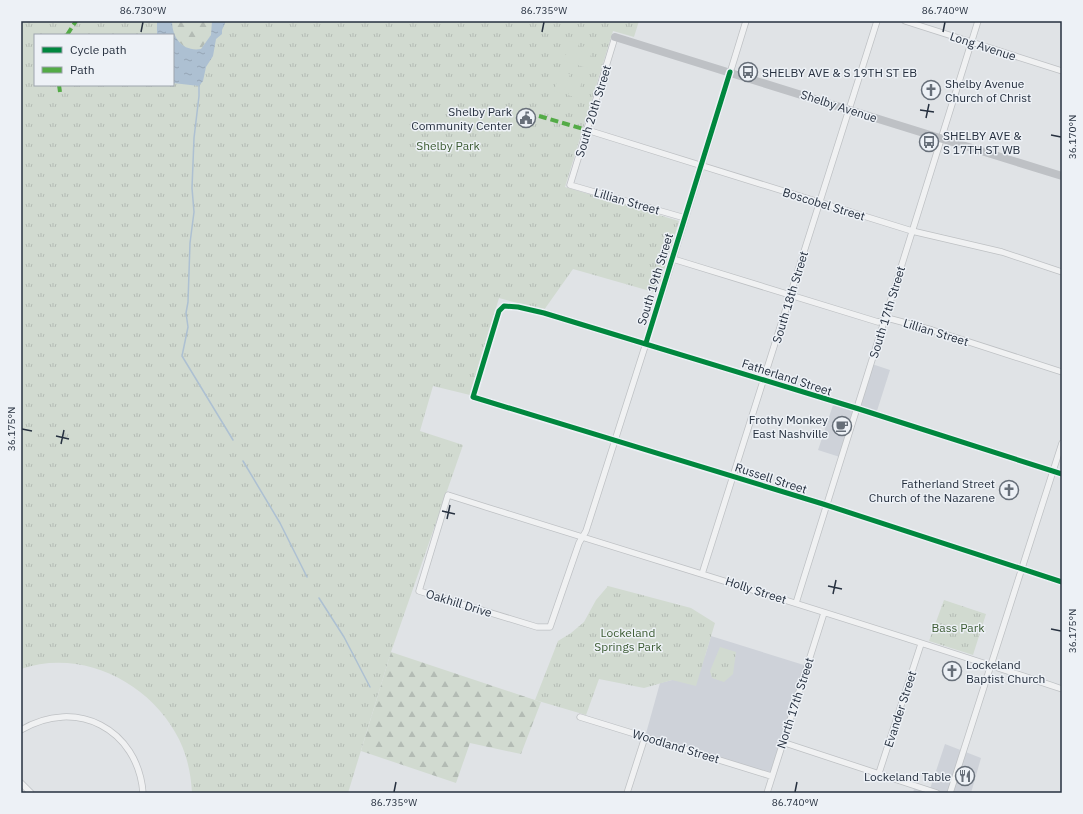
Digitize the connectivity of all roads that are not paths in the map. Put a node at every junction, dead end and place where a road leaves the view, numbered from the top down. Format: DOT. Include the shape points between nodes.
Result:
graph roads {
  1 [pos="746,21"];
  2 [pos="877,21"];
  3 [pos="905,21"];
  4 [pos="978,21"];
  5 [pos="615,37"];
  6 [pos="972,43"];
  7 [pos="1062,71"];
  8 [pos="730,72"];
  9 [pos="848,110"];
  10 [pos="587,130"];
  11 [pos="941,138"];
  12 [pos="701,166"];
  13 [pos="1062,176"];
  14 [pos="570,184"];
  15 [pos="820,203"];
  16 [pos="685,218"];
  17 [pos="912,231"];
  18 [pos="673,258"];
  19 [pos="1062,272"];
  20 [pos="791,296"];
  21 [pos="884,321"];
  22 [pos="646,343"];
  23 [pos="1062,372"];
  24 [pos="764,379"];
  25 [pos="473,397"];
  26 [pos="858,409"];
  27 [pos="615,440"];
  28 [pos="1062,443"];
  29 [pos="1053,471"];
  30 [pos="1062,474"];
  31 [pos="733,476"];
  32 [pos="448,495"];
  33 [pos="827,506"];
  34 [pos="582,537"];
  35 [pos="1021,569"];
  36 [pos="702,574"];
  37 [pos="1062,582"];
  38 [pos="796,603"];
  39 [pos="824,613"];
  40 [pos="550,627"];
  41 [pos="921,644"];
  42 [pos="990,665"];
  43 [pos="1062,689"];
  44 [pos="580,717"];
  45 [pos="21,730"];
  46 [pos="645,737"];
  47 [pos="782,742"];
  48 [pos="879,773"];
  49 [pos="772,776"];
  50 [pos="21,783"];
  51 [pos="31,793"];
  52 [pos="143,793"];
  53 [pos="627,793"];
  54 [pos="766,793"];
  55 [pos="937,793"];
  56 [pos="950,793"];
  1 -- 8 [label="street, South 19th Street"];
  2 -- 9 [label="street, South 18th Street"];
  3 -- 6 [label="street, Long Avenue"];
  4 -- 6 [label="street, South 17th Street"];
  5 -- 8 [label="street, Shelby Avenue"];
  5 -- 10 [label="street, South 20th Street"];
  6 -- 7 [label="street, Long Avenue"];
  6 -- 11 [label="street, South 17th Street"];
  8 -- 9 [label="street, Shelby Avenue"];
  8 -- 12 [label="street, South 19th Street"];
  9 -- 11 [label="street, Shelby Avenue"];
  9 -- 15 [label="street, South 18th Street"];
  10 -- 12 [label="street, Boscobel Street"];
  10 -- 14 [label="street, South 20th Street"];
  11 -- 13 [label="street, Shelby Avenue"];
  11 -- 17 [label="street, South 17th Street"];
  12 -- 15 [label="street, Boscobel Street"];
  12 -- 16 [label="street, South 19th Street"];
  14 -- 16 [label="street, Lillian Street"];
  15 -- 17 [label="street, Boscobel Street"];
  15 -- 20 [label="street, South 18th Street"];
  16 -- 18 [label="street, South 19th Street"];
  17 -- 19 [label="street, Boscobel Street" via="1002,252"];
  17 -- 21 [label="street, South 17th Street"];
  18 -- 20 [label="street, Lillian Street"];
  18 -- 22 [label="street, South 19th Street"];
  20 -- 21 [label="street, Lillian Street" via="878,322"];
  20 -- 24 [label="street, South 18th Street"];
  21 -- 23 [label="street, Lillian Street" via="891,319 932,330"];
  21 -- 26 [label="street, South 17th Street"];
  22 -- 24 [label="street, Fatherland Street"];
  22 -- 25 [label="street, Fatherland Street" via="544,313 504,306 498,312"];
  22 -- 27 [label="street, South 19th Street"];
  24 -- 26 [label="street, Fatherland Street"];
  24 -- 31 [label="street, South 18th Street"];
  25 -- 27 [label="street, Russell Street"];
  26 -- 29 [label="street, Fatherland Street"];
  26 -- 33 [label="street, South 17th Street"];
  27 -- 31 [label="street, Russell Street"];
  27 -- 34 [label="street, South 19th Street"];
  28 -- 29 [label="street"];
  29 -- 30 [label="street, Fatherland Street"];
  29 -- 35 [label="street"];
  31 -- 33 [label="street, Russell Street"];
  31 -- 36 [label="street, South 18th Street"];
  32 -- 34 [label="street, Holly Street"];
  32 -- 40 [label="street, Oakhill Drive" via="419,591 536,627"];
  33 -- 35 [label="street, Russell Street"];
  33 -- 38 [label="street, South 17th Street"];
  34 -- 36 [label="street, Holly Street"];
  34 -- 40 [label="street, South 19th Street"];
  35 -- 37 [label="street, Russell Street"];
  35 -- 42 [label="street"];
  36 -- 38 [label="street, Holly Street"];
  38 -- 39 [label="street, Holly Street"];
  39 -- 41 [label="street, Holly Street"];
  39 -- 47 [label="street, North 17th Street"];
  41 -- 42 [label="street, Holly Street"];
  41 -- 48 [label="street, Evander Street"];
  42 -- 43 [label="street, Holly Street"];
  42 -- 56 [label="street"];
  44 -- 46 [label="street, Woodland Street"];
  45 -- 52 [label="street" via="49,717 65,716 83,718 115,732 129,748 138,767"];
  46 -- 49 [label="street, Woodland Street"];
  46 -- 53 [label="street"];
  47 -- 48 [label="street"];
  47 -- 49 [label="street, North 17th Street"];
  48 -- 55 [label="street"];
  49 -- 54 [label="street, North 17th Street"];
  50 -- 51 [label="street"];
}
